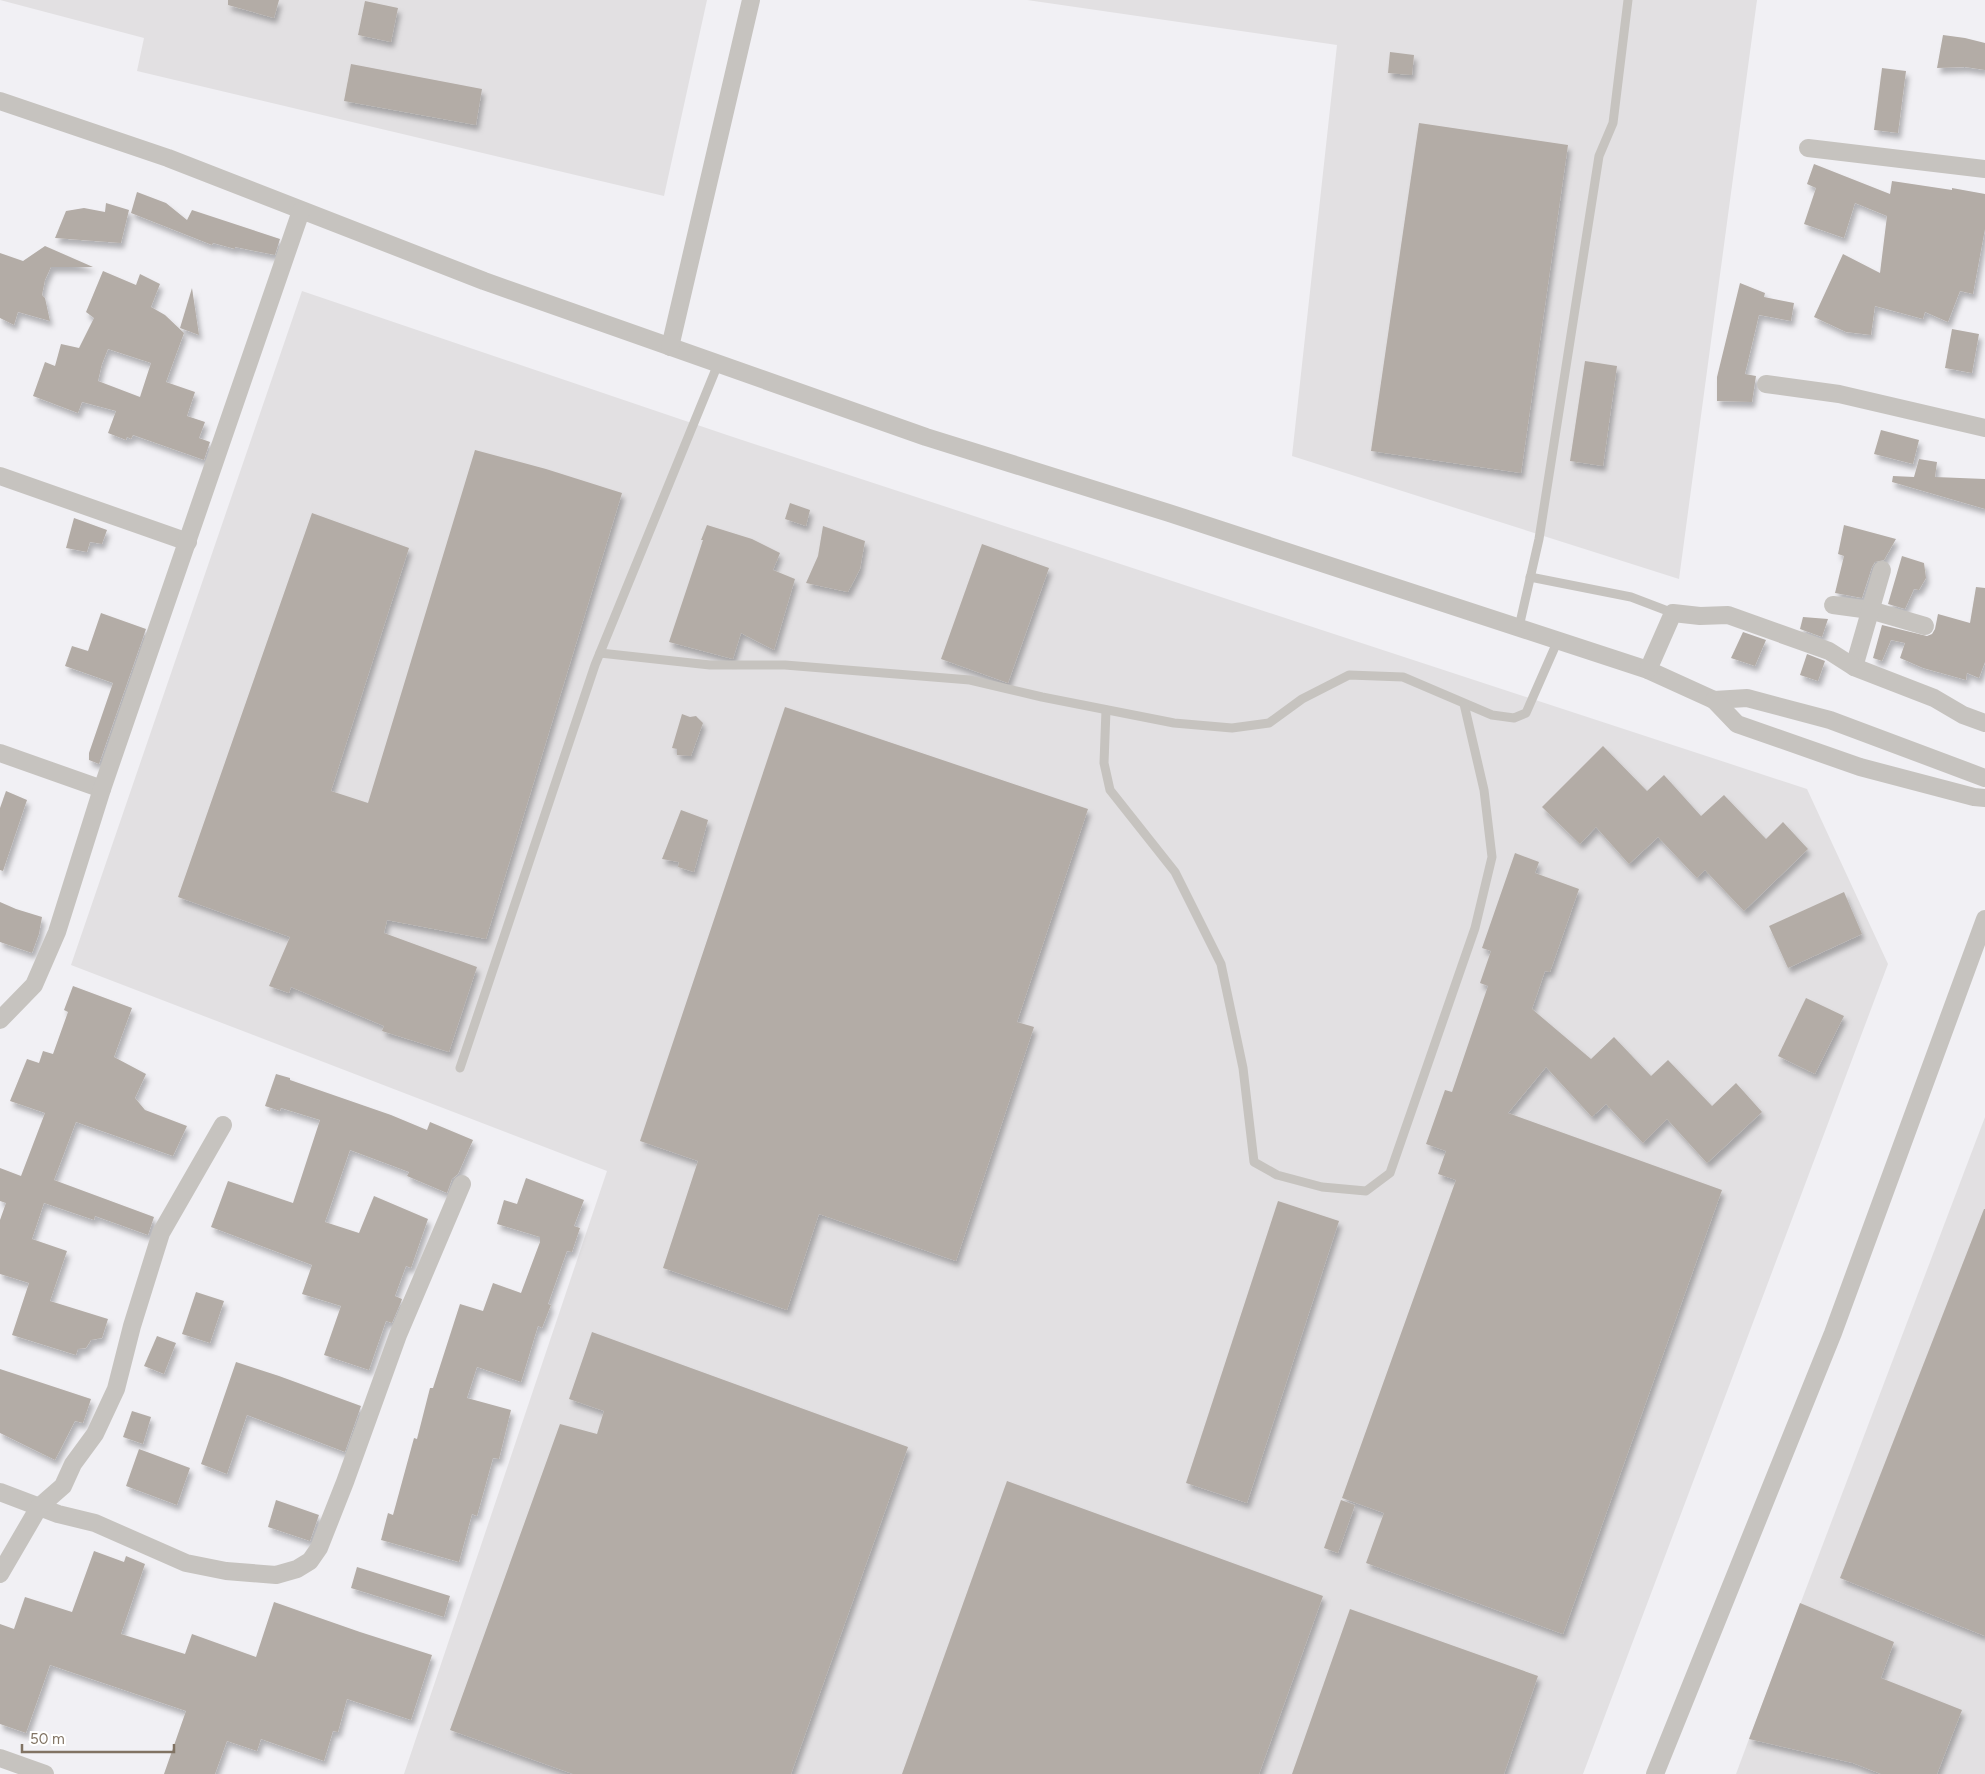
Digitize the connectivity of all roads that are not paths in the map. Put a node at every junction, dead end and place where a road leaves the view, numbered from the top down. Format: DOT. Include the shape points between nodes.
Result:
graph roads {
  1 [pos="751,0"];
  2 [pos="1628,0"];
  3 [pos="0,101"];
  4 [pos="1808,148"];
  5 [pos="1985,169"];
  6 [pos="301,211"];
  7 [pos="670,347"];
  8 [pos="718,364"];
  9 [pos="1766,384"];
  10 [pos="1985,428"];
  11 [pos="0,476"];
  12 [pos="188,542"];
  13 [pos="1882,570"];
  14 [pos="1530,577"];
  15 [pos="1833,605"];
  16 [pos="1870,610"];
  17 [pos="1673,613"];
  18 [pos="1925,626"];
  19 [pos="1519,627"];
  20 [pos="1558,640"];
  21 [pos="600,652"];
  22 [pos="1854,667"];
  23 [pos="1648,670"];
  24 [pos="1714,700"];
  25 [pos="1464,704"];
  26 [pos="1106,710"];
  27 [pos="1985,723"];
  28 [pos="0,753"];
  29 [pos="1985,778"];
  30 [pos="102,789"];
  31 [pos="1985,798"];
  32 [pos="1985,919"];
  33 [pos="0,1020"];
  34 [pos="460,1068"];
  35 [pos="223,1125"];
  36 [pos="462,1184"];
  37 [pos="0,1492"];
  38 [pos="39,1507"];
  39 [pos="0,1574"];
  40 [pos="0,1758"];
  41 [pos="45,1774"];
  42 [pos="1655,1774"];
  1 -- 7 [label="street"];
  2 -- 14 [label="lane" via="1613,123 1598,156 1539,539"];
  3 -- 6 [label="street" via="168,158"];
  4 -- 5 [label="street"];
  6 -- 7 [label="street"];
  6 -- 12 [label="street"];
  7 -- 8 [label="street"];
  8 -- 19 [label="street" via="926,437"];
  8 -- 21 [label="lane"];
  9 -- 10 [label="street" via="1839,394"];
  11 -- 12 [label="street"];
  12 -- 30 [label="street"];
  13 -- 16 [label="street"];
  14 -- 17 [label="lane" via="1631,597"];
  14 -- 19 [label="lane"];
  15 -- 16 [label="street"];
  16 -- 18 [label="street"];
  16 -- 22 [label="street"];
  17 -- 22 [label="street" via="1728,615 1829,651"];
  17 -- 23 [label="street"];
  19 -- 20 [label="street"];
  20 -- 23 [label="street"];
  20 -- 25 [label="lane" via="1526,713 1514,718 1492,715"];
  21 -- 26 [label="lane" via="710,665 785,665 970,680"];
  21 -- 34 [label="lane"];
  22 -- 27 [label="street" via="1934,698 1963,715"];
  23 -- 24 [label="street"];
  24 -- 29 [label="street" via="1747,698 1830,720"];
  24 -- 31 [label="street" via="1737,724 1860,767"];
  25 -- 26 [label="lane" via="1403,677 1350,675 1302,699 1269,723 1232,728 1174,723"];
  25 -- 26 [label="lane" via="1484,790 1492,857 1475,928 1390,1173 1366,1192 1295,1180 1277,1175 1254,1162 1243,1068 1221,964 1175,872 1110,790 1104,763"];
  28 -- 30 [label="street"];
  30 -- 33 [label="street" via="57,932 34,985"];
  32 -- 42 [label="street" via="1832,1333"];
  35 -- 38 [label="street" via="161,1233 116,1389 95,1434 73,1464 63,1486"];
  36 -- 38 [label="street" via="398,1335 319,1548 310,1561 276,1575 226,1571 186,1563 95,1523"];
  37 -- 38 [label="street"];
  38 -- 39 [label="street"];
  40 -- 41 [label="street"];
}
